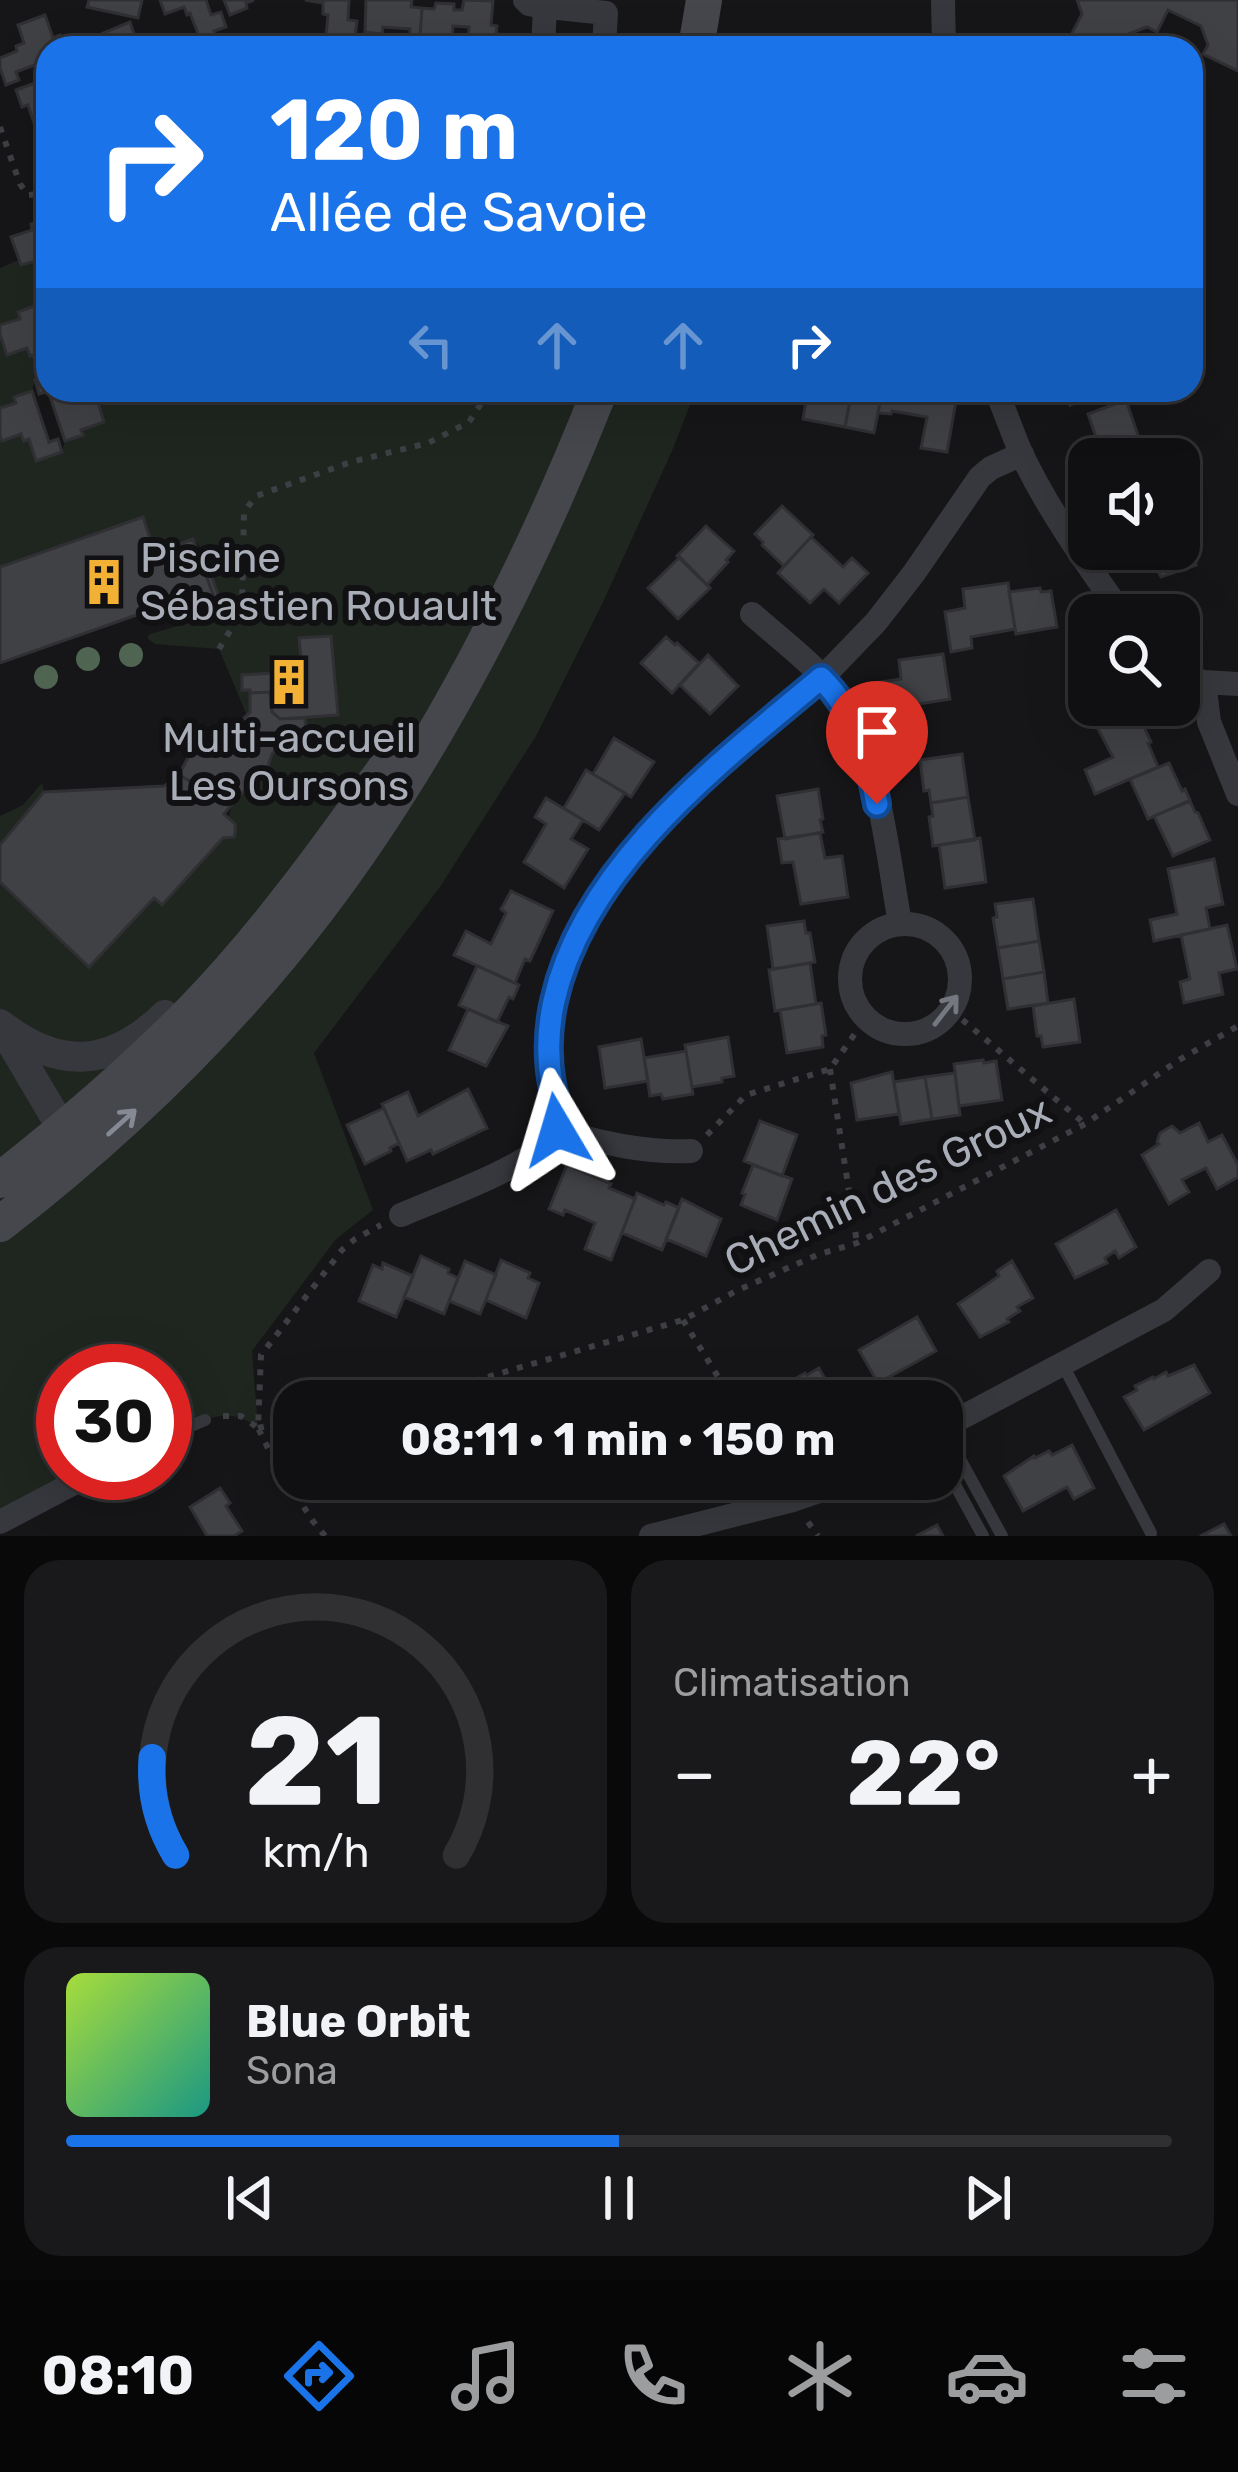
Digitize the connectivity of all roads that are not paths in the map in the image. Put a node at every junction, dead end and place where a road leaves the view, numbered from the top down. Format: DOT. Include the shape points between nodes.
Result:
graph roads {
  1 [pos="704,0"];
  2 [pos="943,0"];
  3 [pos="535,3"];
  4 [pos="541,36"];
  5 [pos="605,36"];
  6 [pos="698,36"];
  7 [pos="944,36"];
  8 [pos="595,402"];
  9 [pos="1002,402"];
  10 [pos="1022,454"];
  11 [pos="525,559"];
  12 [pos="1108,594"];
  13 [pos="752,614"];
  14 [pos="821,678"];
  15 [pos="1200,680"];
  16 [pos="1238,684"];
  17 [pos="1200,699"];
  18 [pos="402,744"];
  19 [pos="1238,794"];
  20 [pos="900,923"];
  21 [pos="0,1024"];
  22 [pos="63,1130"];
  23 [pos="557,1130"];
  24 [pos="691,1151"];
  25 [pos="0,1180"];
  26 [pos="0,1206"];
  27 [pos="401,1215"];
  28 [pos="0,1224"];
  29 [pos="1210,1270"];
  30 [pos="1063,1364"];
  31 [pos="963,1417"];
  32 [pos="205,1420"];
  33 [pos="192,1426"];
  34 [pos="963,1465"];
  35 [pos="963,1499"];
  36 [pos="42,1500"];
  37 [pos="793,1500"];
  38 [pos="0,1522"];
  39 [pos="1151,1533"];
  40 [pos="651,1536"];
  41 [pos="983,1536"];
  42 [pos="1002,1536"];
  1 -- 6 [label="main road"];
  2 -- 7 [label="street"];
  3 -- 4 [label="street"];
  3 -- 5 [label="street" via="606,13"];
  8 -- 11 [label="main road"];
  9 -- 10 [label="street"];
  10 -- 12 [label="street"];
  10 -- 14 [label="street" via="980,477 876,622"];
  11 -- 18 [label="main road"];
  28 -- 11 [label="main road, one-way" via="182,1065 318,910 450,708"];
  13 -- 14 [label="street"];
  14 -- 20 [label="street" via="862,740"];
  14 -- 23 [label="street" via="657,825 576,938 553,1006 548,1052"];
  15 -- 16 [label="street"];
  17 -- 19 [label="street"];
  18 -- 21 [label="street" via="266,908 140,1038 71,1057 20,1040"];
  18 -- 22 [label="main road" via="240,958"];
  20 -- 20 [label="street, one-way" via="857,952 850,987 866,1018 901,1034 937,1024 951,1010 961,976 935,931"];
  21 -- 22 [label="street"];
  22 -- 25 [label="main road"];
  22 -- 26 [label="street" via="64,1155"];
  23 -- 24 [label="street" via="629,1149"];
  23 -- 27 [label="street" via="533,1155"];
  29 -- 30 [label="street" via="1164,1310"];
  30 -- 31 [label="street"];
  30 -- 39 [label="lane"];
  32 -- 33 [label="lane"];
  34 -- 42 [label="lane"];
  35 -- 41 [label="lane"];
  36 -- 38 [label="street"];
  37 -- 40 [label="street"];
}
